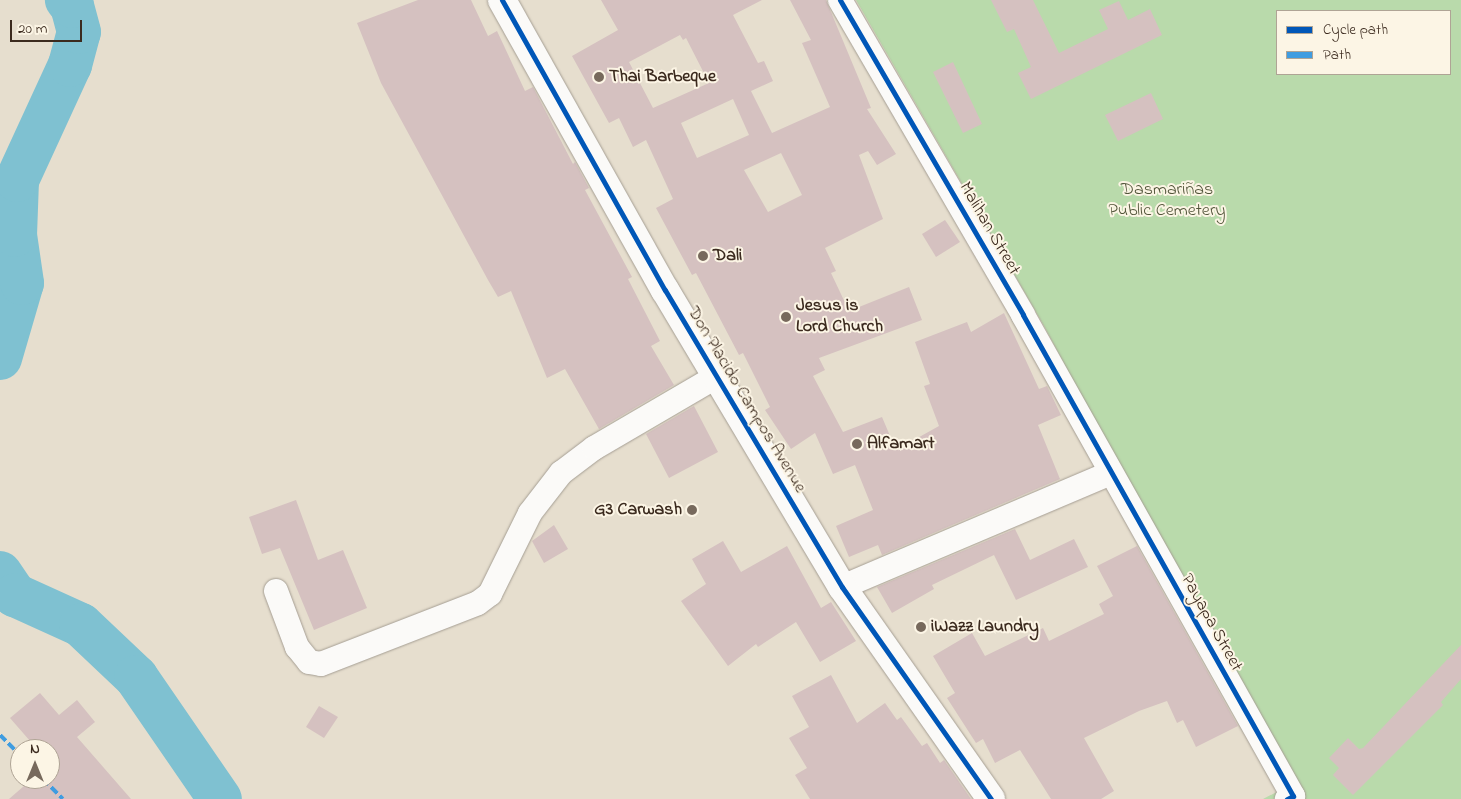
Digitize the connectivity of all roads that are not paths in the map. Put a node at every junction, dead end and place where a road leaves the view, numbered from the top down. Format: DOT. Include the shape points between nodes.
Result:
graph roads {
  1 [pos="502,0"];
  2 [pos="840,0"];
  3 [pos="717,376"];
  4 [pos="1110,474"];
  5 [pos="842,587"];
  6 [pos="276,591"];
  7 [pos="1287,793"];
  8 [pos="991,799"];
  1 -- 3 [label="main road, Don Placido Campos Avenue"];
  2 -- 4 [label="street, Malihan Street"];
  3 -- 5 [label="main road, Don Placido Campos Avenue"];
  3 -- 6 [label="street" via="594,448 561,474 530,513 490,594 478,603 322,664 309,662 297,647"];
  4 -- 5 [label="street"];
  4 -- 7 [label="street, Payapa Street"];
  5 -- 8 [label="main road, Don Placido Campos Avenue"];
}
